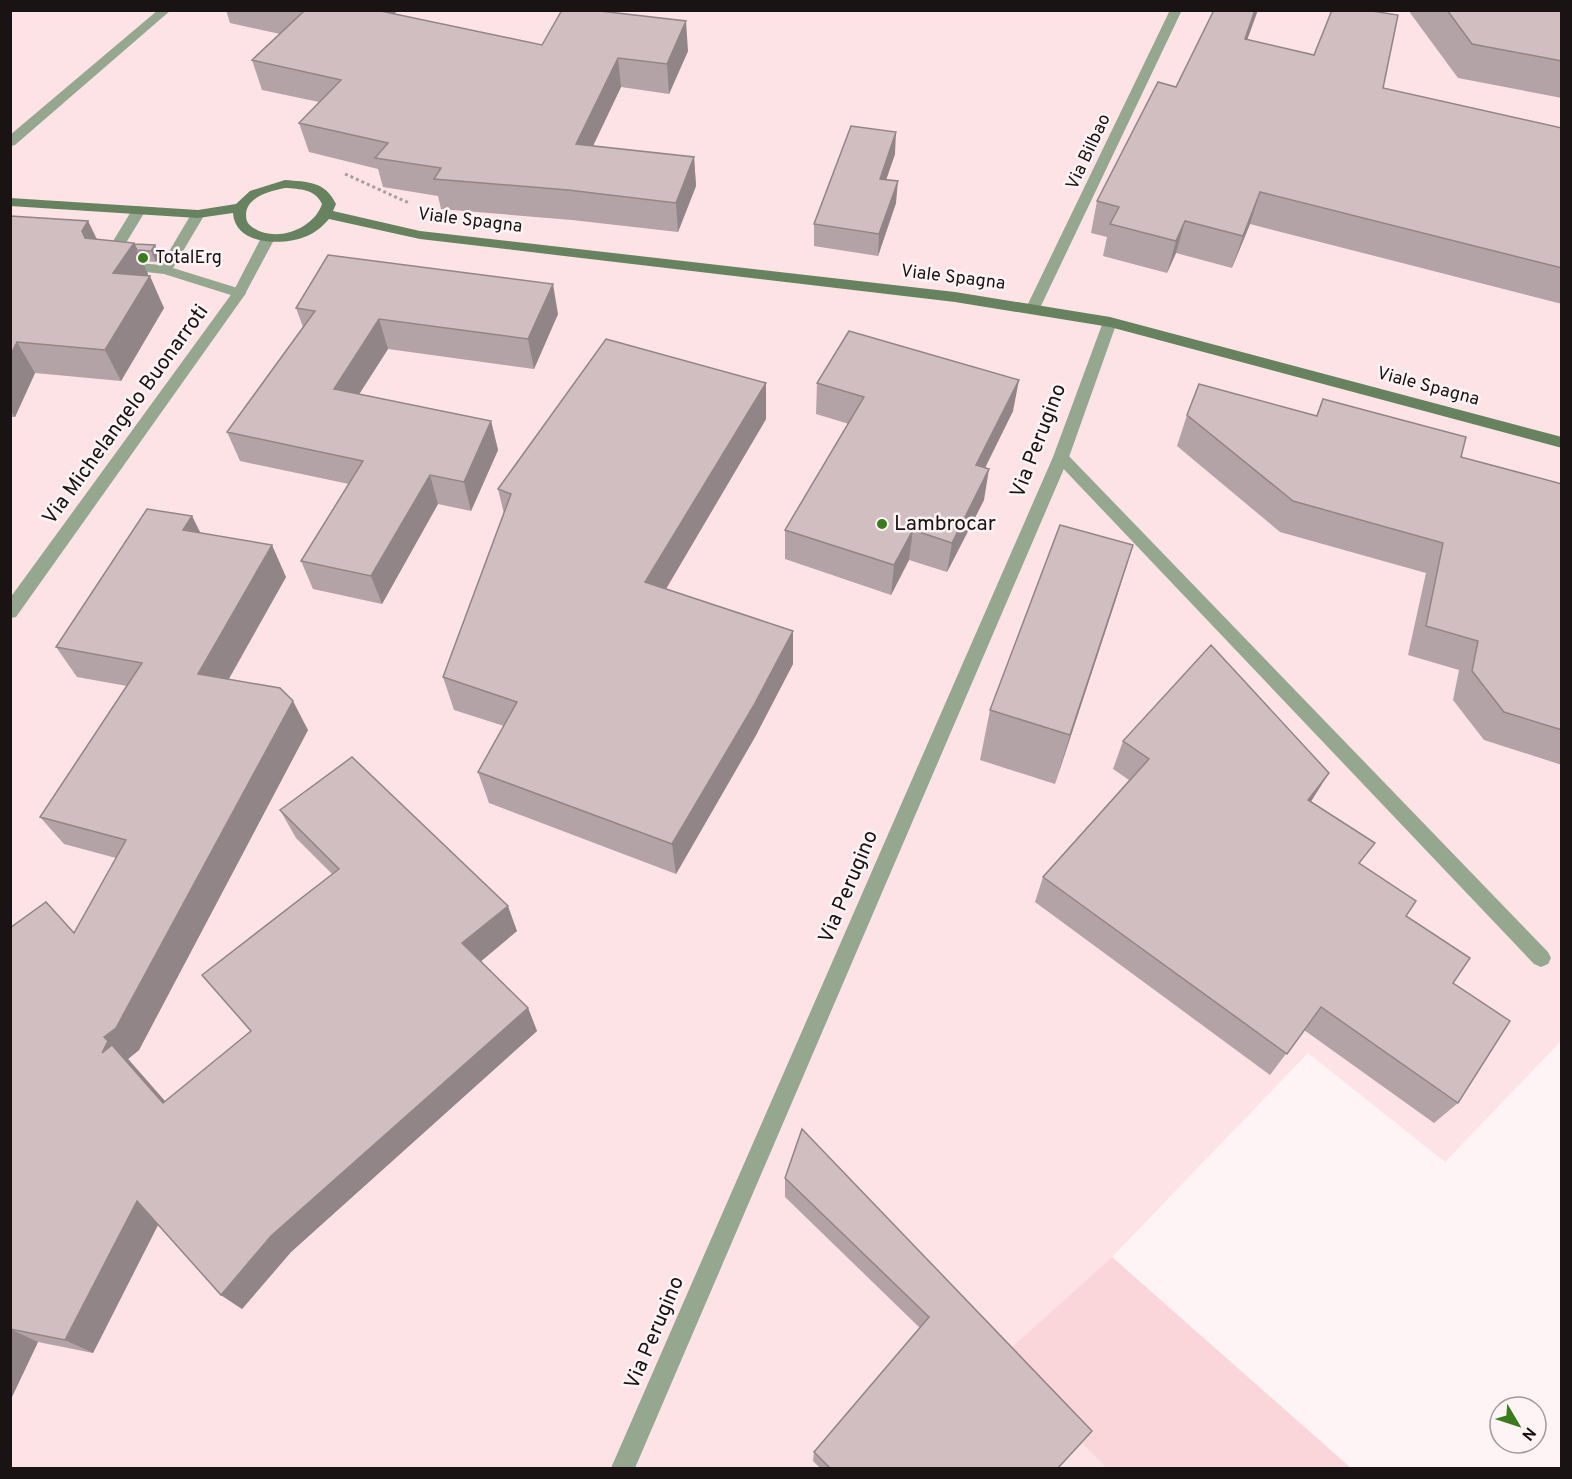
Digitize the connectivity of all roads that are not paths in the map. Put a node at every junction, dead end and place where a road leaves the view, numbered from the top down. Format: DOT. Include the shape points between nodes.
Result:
graph roads {
  1 [pos="166,10"];
  2 [pos="1176,10"];
  3 [pos="10,142"];
  4 [pos="10,202"];
  5 [pos="242,207"];
  6 [pos="139,210"];
  7 [pos="198,214"];
  8 [pos="327,214"];
  9 [pos="268,238"];
  10 [pos="165,270"];
  11 [pos="239,293"];
  12 [pos="1033,308"];
  13 [pos="1110,322"];
  14 [pos="1562,443"];
  15 [pos="1061,457"];
  16 [pos="10,612"];
  17 [pos="1541,958"];
  18 [pos="623,1468"];
  1 -- 3 [label="street"];
  2 -- 12 [label="street, Via Bilbao"];
  4 -- 6 [label="street"];
  5 -- 7 [label="street"];
  5 -- 8 [label="street" via="272,186 299,184 322,191 330,206"];
  5 -- 9 [label="street" via="241,223 247,230"];
  6 -- 7 [label="street"];
  6 -- 10 [label="street" via="106,264"];
  7 -- 10 [label="street"];
  8 -- 9 [label="street" via="310,230"];
  8 -- 12 [label="street, Viale Spagna" via="420,235"];
  9 -- 11 [label="street, Via Michelangelo Buonarroti"];
  10 -- 11 [label="street"];
  11 -- 16 [label="street, Via Michelangelo Buonarroti"];
  12 -- 13 [label="street, Viale Spagna"];
  13 -- 14 [label="street, Viale Spagna"];
  13 -- 15 [label="street, Via Perugino"];
  15 -- 17 [label="street"];
  15 -- 18 [label="street, Via Perugino"];
}
